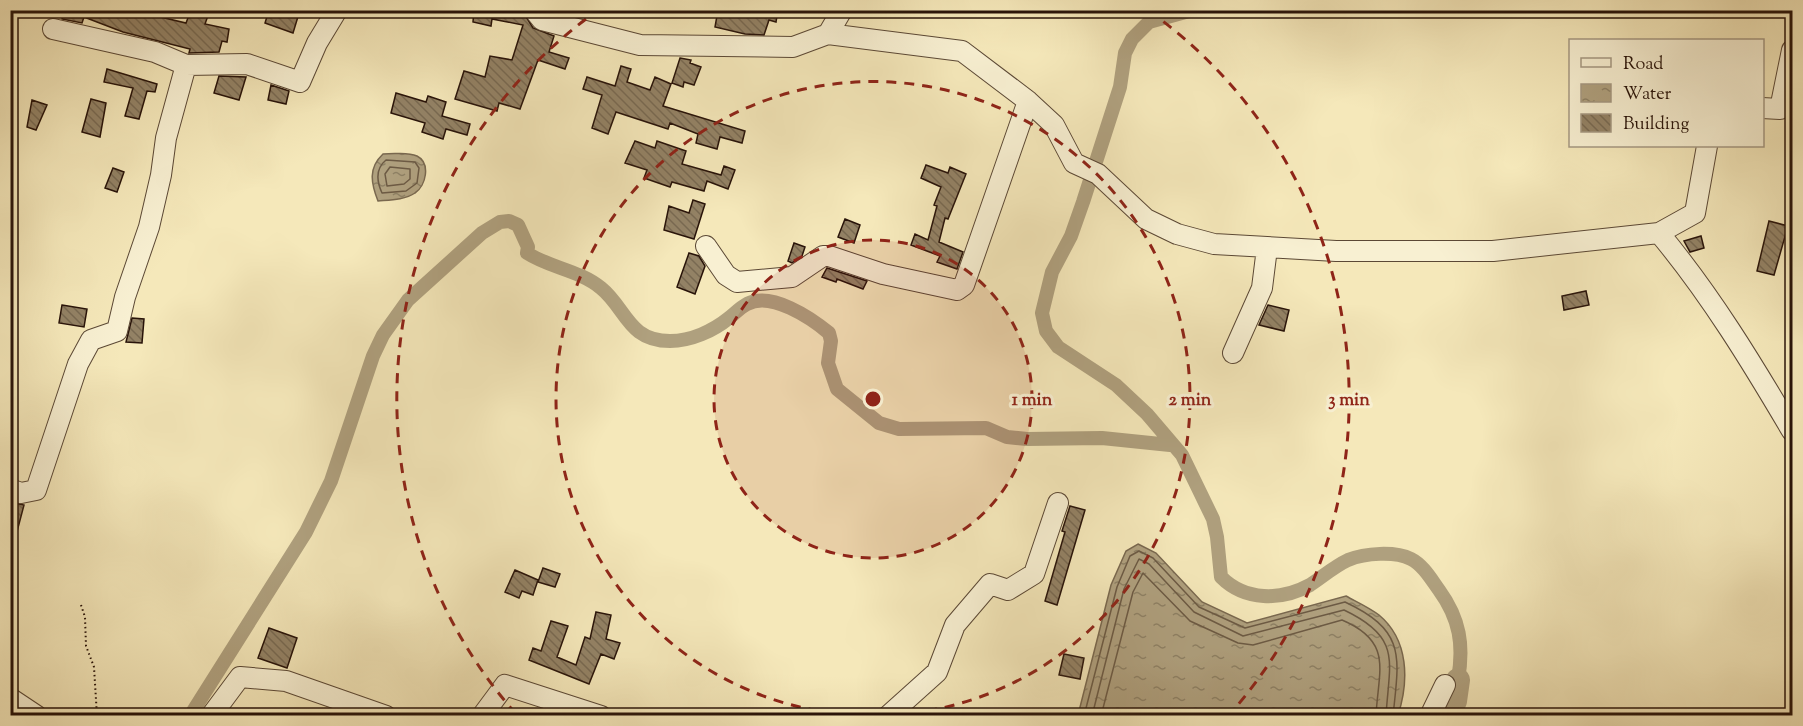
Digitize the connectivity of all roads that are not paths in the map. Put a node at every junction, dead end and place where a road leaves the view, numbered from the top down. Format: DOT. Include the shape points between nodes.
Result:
graph roads {
  1 [pos="337,10"];
  2 [pos="534,10"];
  3 [pos="842,10"];
  4 [pos="53,29"];
  5 [pos="828,34"];
  6 [pos="1792,50"];
  7 [pos="186,65"];
  8 [pos="1029,101"];
  9 [pos="1764,108"];
  10 [pos="1707,147"];
  11 [pos="1659,233"];
  12 [pos="706,246"];
  13 [pos="1267,248"];
  14 [pos="1233,353"];
  15 [pos="1792,431"];
  16 [pos="10,489"];
  17 [pos="1058,503"];
  18 [pos="1445,685"];
  19 [pos="10,699"];
  20 [pos="37,716"];
  21 [pos="211,716"];
  22 [pos="386,716"];
  23 [pos="482,716"];
  24 [pos="600,716"];
  25 [pos="888,716"];
  26 [pos="1430,716"];
  1 -- 7 [label="street" via="300,82 247,64"];
  2 -- 5 [label="street" via="542,20 640,45 793,47"];
  3 -- 5 [label="street"];
  4 -- 7 [label="street" via="155,52"];
  5 -- 8 [label="street" via="962,51"];
  6 -- 9 [label="street" via="1780,109"];
  7 -- 16 [label="street" via="166,138 149,227 117,331 91,340 78,364 36,490"];
  8 -- 12 [label="street" via="964,285 957,290 883,274 829,256 792,277 737,282 726,275"];
  8 -- 13 [label="street" via="1054,125 1074,163 1098,174 1146,219 1177,234 1214,244"];
  10 -- 11 [label="street" via="1695,213"];
  11 -- 13 [label="street" via="1493,251"];
  11 -- 15 [label="street" via="1753,363"];
  13 -- 14 [label="street" via="1262,288"];
  17 -- 25 [label="street" via="1034,574 1008,590 990,584 955,625 937,672"];
  18 -- 26 [label="street"];
  19 -- 20 [label="street"];
  21 -- 22 [label="street" via="240,677 286,681"];
  23 -- 24 [label="street" via="505,685"];
}
